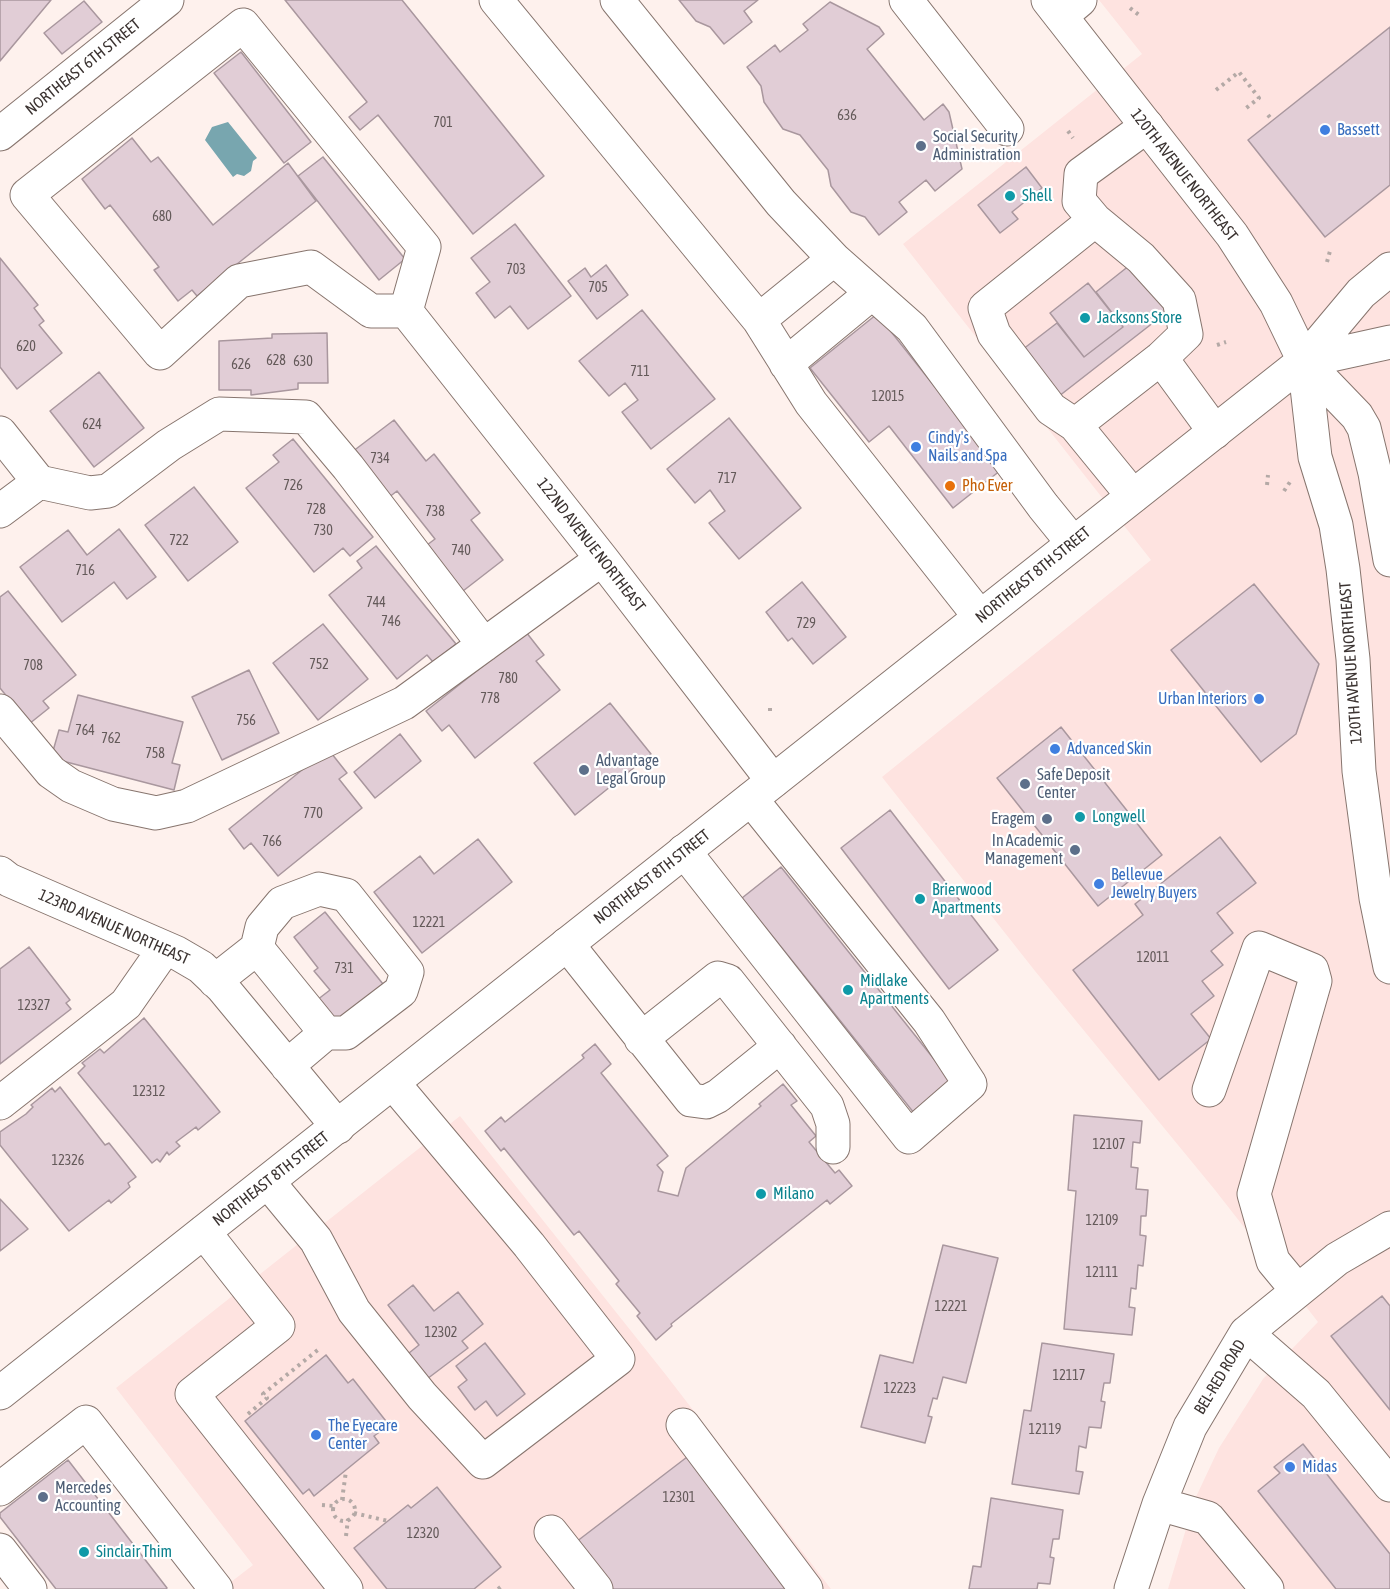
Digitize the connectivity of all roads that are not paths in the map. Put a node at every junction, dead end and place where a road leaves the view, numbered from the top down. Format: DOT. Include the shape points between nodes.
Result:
graph roads {
  1 [pos="167,0"];
  2 [pos="496,0"];
  3 [pos="617,0"];
  4 [pos="906,0"];
  5 [pos="1063,5"];
  6 [pos="1147,126"];
  7 [pos="1007,129"];
  8 [pos="0,134"];
  9 [pos="1095,220"];
  10 [pos="841,266"];
  11 [pos="1390,269"];
  12 [pos="872,293"];
  13 [pos="406,311"];
  14 [pos="759,320"];
  15 [pos="1390,342"];
  16 [pos="1161,358"];
  17 [pos="1304,361"];
  18 [pos="786,364"];
  19 [pos="1075,425"];
  20 [pos="1215,432"];
  21 [pos="0,433"];
  22 [pos="39,482"];
  23 [pos="1133,496"];
  24 [pos="0,511"];
  25 [pos="1073,543"];
  26 [pos="602,559"];
  27 [pos="1390,560"];
  28 [pos="980,617"];
  29 [pos="484,645"];
  30 [pos="0,711"];
  31 [pos="762,790"];
  32 [pos="684,852"];
  33 [pos="0,873"];
  34 [pos="567,944"];
  35 [pos="165,948"];
  36 [pos="257,948"];
  37 [pos="1390,967"];
  38 [pos="215,981"];
  39 [pos="326,1033"];
  40 [pos="641,1039"];
  41 [pos="780,1046"];
  42 [pos="287,1066"];
  43 [pos="393,1083"];
  44 [pos="1209,1090"];
  45 [pos="0,1103"];
  46 [pos="338,1127"];
  47 [pos="833,1147"];
  48 [pos="268,1182"];
  49 [pos="1390,1228"];
  50 [pos="204,1232"];
  51 [pos="1297,1290"];
  52 [pos="1246,1333"];
  53 [pos="0,1393"];
  54 [pos="683,1425"];
  55 [pos="1390,1485"];
  56 [pos="0,1489"];
  57 [pos="1159,1504"];
  58 [pos="551,1532"];
  59 [pos="0,1550"];
  60 [pos="203,1585"];
  61 [pos="30,1589"];
  62 [pos="346,1589"];
  63 [pos="596,1589"];
  64 [pos="806,1589"];
  65 [pos="1131,1589"];
  66 [pos="1267,1589"];
  1 -- 8 [label="main road, NORTHEAST 6TH STREET"];
  2 -- 14 [label="main road"];
  3 -- 10 [label="main road" via="781,203"];
  4 -- 7 [label="main road"];
  5 -- 6 [label="main road, 120TH AVENUE NORTHEAST"];
  6 -- 9 [label="main road" via="1081,174 1079,201"];
  6 -- 17 [label="main road, 120TH AVENUE NORTHEAST" via="1232,235 1276,303"];
  9 -- 16 [label="main road" via="1141,258 1179,300 1186,334"];
  9 -- 19 [label="main road" via="985,308 994,334 1051,409"];
  10 -- 12 [label="main road"];
  10 -- 14 [label="main road"];
  11 -- 17 [label="main road, NORTHEAST 8TH STREET" via="1361,293"];
  12 -- 18 [label="main road"];
  12 -- 25 [label="main road" via="912,328"];
  13 -- 13 [label="main road" via="424,248 243,26 27,195 160,353 240,281 311,267 370,311"];
  13 -- 26 [label="main road, 122ND AVENUE NORTHEAST"];
  14 -- 18 [label="main road"];
  15 -- 17 [label="main road, NORTHEAST 8TH STREET"];
  16 -- 19 [label="main road"];
  16 -- 20 [label="main road"];
  17 -- 20 [label="main road, NORTHEAST 8TH STREET"];
  17 -- 27 [label="main road, 120TH AVENUE NORTHEAST" via="1364,428"];
  17 -- 37 [label="main road, 120TH AVENUE NORTHEAST" via="1315,457 1336,525 1343,569 1359,771 1376,898"];
  18 -- 28 [label="main road" via="811,404"];
  19 -- 23 [label="main road"];
  20 -- 23 [label="main road, NORTHEAST 8TH STREET"];
  21 -- 22 [label="main road"];
  22 -- 24 [label="main road"];
  22 -- 29 [label="main road" via="90,494 108,491 169,445 219,414 306,417"];
  23 -- 25 [label="main road, NORTHEAST 8TH STREET"];
  25 -- 28 [label="main road, NORTHEAST 8TH STREET"];
  26 -- 29 [label="main road"];
  26 -- 31 [label="main road, 122ND AVENUE NORTHEAST"];
  28 -- 31 [label="main road, NORTHEAST 8TH STREET"];
  29 -- 30 [label="main road" via="405,704 187,806 156,813 113,804 71,786 51,772"];
  31 -- 32 [label="main road, NORTHEAST 8TH STREET"];
  31 -- 32 [label="main road, 122ND AVENUE NORTHEAST" via="970,1084 909,1137"];
  32 -- 34 [label="main road, NORTHEAST 8TH STREET"];
  33 -- 35 [label="main road, 123RD AVENUE NORTHEAST"];
  34 -- 40 [label="main road"];
  34 -- 43 [label="main road, NORTHEAST 8TH STREET"];
  35 -- 38 [label="main road, 123RD AVENUE NORTHEAST" via="201,967"];
  35 -- 45 [label="main road" via="126,1004"];
  36 -- 38 [label="main road"];
  36 -- 39 [label="main road"];
  36 -- 39 [label="main road" via="262,927 282,903 319,889 346,895 407,972 401,991 346,1033"];
  38 -- 42 [label="main road, 123RD AVENUE NORTHEAST"];
  39 -- 42 [label="main road"];
  40 -- 41 [label="main road" via="681,1091 691,1100 706,1102"];
  40 -- 41 [label="main road" via="718,978 728,981"];
  41 -- 47 [label="main road" via="827,1106 833,1124"];
  42 -- 46 [label="main road, 123RD AVENUE NORTHEAST"];
  43 -- 46 [label="main road, NORTHEAST 8TH STREET"];
  43 -- 48 [label="main road" via="529,1245 618,1359 483,1462 422,1396 354,1311 316,1240"];
  44 -- 51 [label="main road" via="1259,948 1312,970 1315,981 1254,1194 1274,1261"];
  46 -- 48 [label="main road, NORTHEAST 8TH STREET"];
  48 -- 50 [label="main road, NORTHEAST 8TH STREET"];
  49 -- 51 [label="main road, BEL-RED ROAD" via="1337,1259"];
  50 -- 53 [label="main road, NORTHEAST 8TH STREET"];
  50 -- 62 [label="main road" via="278,1326 192,1394"];
  51 -- 52 [label="main road, BEL-RED ROAD"];
  52 -- 55 [label="main road" via="1316,1394"];
  52 -- 57 [label="main road, BEL-RED ROAD" via="1190,1427"];
  54 -- 64 [label="main road"];
  56 -- 60 [label="main road" via="86,1422"];
  57 -- 65 [label="main road, BEL-RED ROAD"];
  57 -- 66 [label="main road" via="1208,1518"];
  58 -- 63 [label="main road"];
  59 -- 61 [label="main road"];
}
